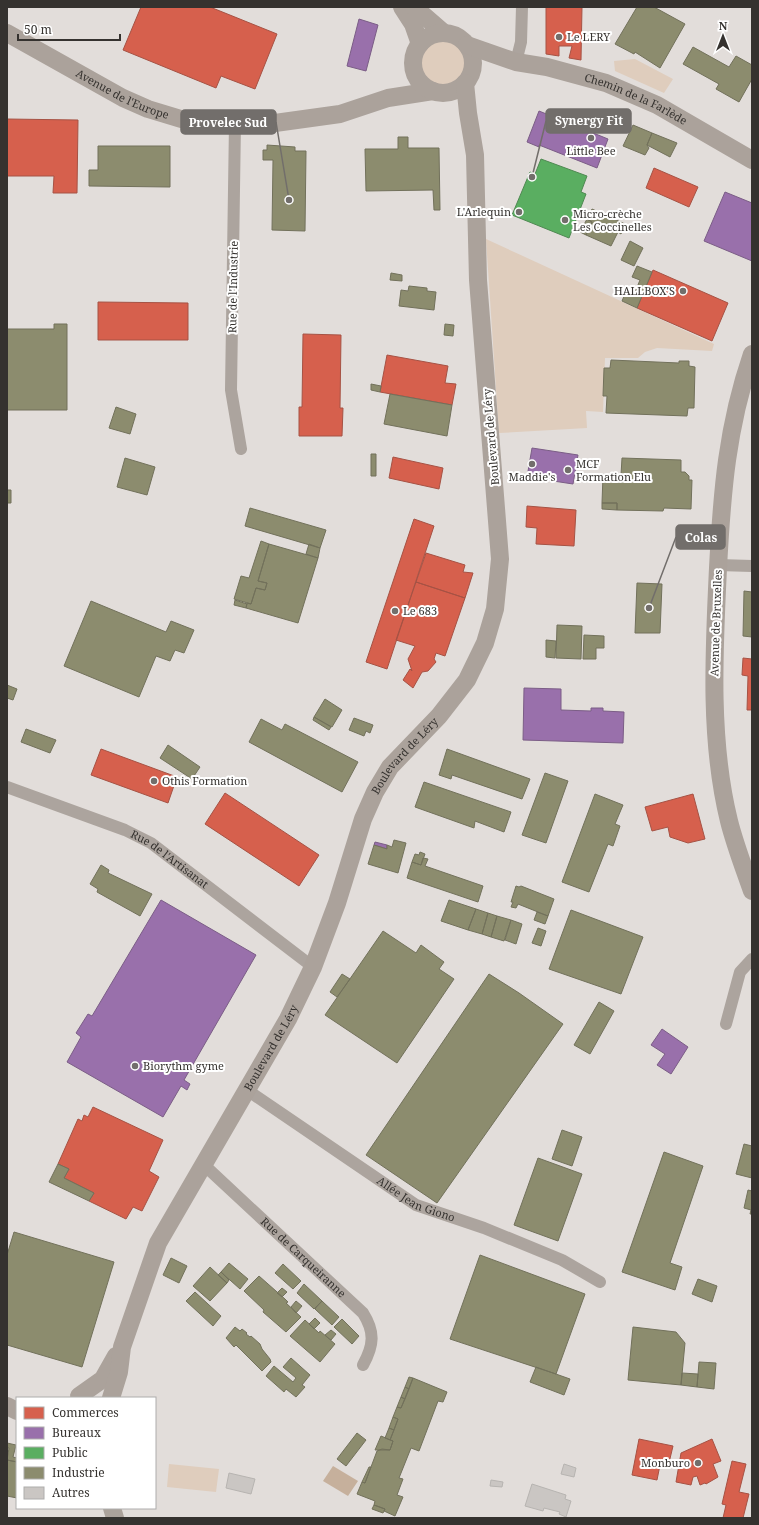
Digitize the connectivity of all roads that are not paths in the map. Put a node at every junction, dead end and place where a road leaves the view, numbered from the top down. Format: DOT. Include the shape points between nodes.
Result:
graph roads {
  1 [pos="402,7"];
  2 [pos="414,7"];
  3 [pos="522,7"];
  4 [pos="7,33"];
  5 [pos="444,33"];
  6 [pos="420,44"];
  7 [pos="468,45"];
  8 [pos="514,61"];
  9 [pos="414,70"];
  10 [pos="469,78"];
  11 [pos="439,92"];
  12 [pos="388,98"];
  13 [pos="235,124"];
  14 [pos="471,127"];
  15 [pos="752,160"];
  16 [pos="752,354"];
  17 [pos="241,449"];
  18 [pos="718,565"];
  19 [pos="752,566"];
  20 [pos="7,787"];
  21 [pos="752,890"];
  22 [pos="752,960"];
  23 [pos="313,967"];
  24 [pos="726,1024"];
  25 [pos="246,1090"];
  26 [pos="203,1164"];
  27 [pos="600,1282"];
  28 [pos="122,1347"];
  29 [pos="363,1365"];
  30 [pos="78,1397"];
  31 [pos="111,1397"];
  32 [pos="7,1405"];
  33 [pos="16,1410"];
  1 -- 6 [label="street" via="413,24"];
  2 -- 5 [label="street"];
  3 -- 8 [label="street" via="521,42"];
  4 -- 13 [label="street, Avenue de l'Europe" via="123,98 148,109 182,119"];
  5 -- 6 [label="street" via="431,36"];
  5 -- 7 [label="street" via="453,35"];
  6 -- 9 [label="street" via="416,52"];
  7 -- 8 [label="street, Chemin de la Farlède"];
  7 -- 10 [label="street" via="473,58"];
  8 -- 10 [label="street, Chemin de la Farlède" via="500,62"];
  8 -- 15 [label="street, Chemin de la Farlède" via="606,83 657,105"];
  9 -- 11 [label="street" via="421,83"];
  9 -- 12 [label="street, Avenue de l'Europe" via="402,86"];
  10 -- 11 [label="street" via="459,88"];
  10 -- 14 [label="street, Boulevard de Léry"];
  11 -- 12 [label="street, Avenue de l'Europe"];
  11 -- 14 [label="street"];
  12 -- 13 [label="street, Avenue de l'Europe" via="340,114 275,123"];
  13 -- 17 [label="street, Rue de l'Industrie" via="231,390"];
  14 -- 23 [label="street, Boulevard de Léry" via="475,155 478,280 500,559 494,609 485,642 467,680 439,716 390,768 375,792 363,819 337,903"];
  16 -- 18 [label="street, Avenue de Bruxelles" via="741,384 728,443"];
  18 -- 19 [label="street"];
  18 -- 21 [label="street, Avenue de Bruxelles" via="714,691 721,773 729,821"];
  20 -- 23 [label="street, Rue de l'Artisanat" via="125,830 151,843"];
  22 -- 24 [label="street" via="740,972"];
  23 -- 25 [label="street, Boulevard de Léry" via="288,1019"];
  25 -- 26 [label="street, Boulevard de Léry"];
  25 -- 27 [label="street, Allée Jean Giono" via="416,1205 484,1228 562,1260"];
  26 -- 28 [label="street, Boulevard de Léry" via="158,1244"];
  26 -- 29 [label="street, Rue de Carqueiranne" via="363,1313 370,1325 372,1338 369,1354"];
  28 -- 30 [label="street, Boulevard de Léry" via="103,1379"];
  28 -- 31 [label="street, Boulevard de Léry" via="119,1372"];
  32 -- 33 [label="street"];
}
